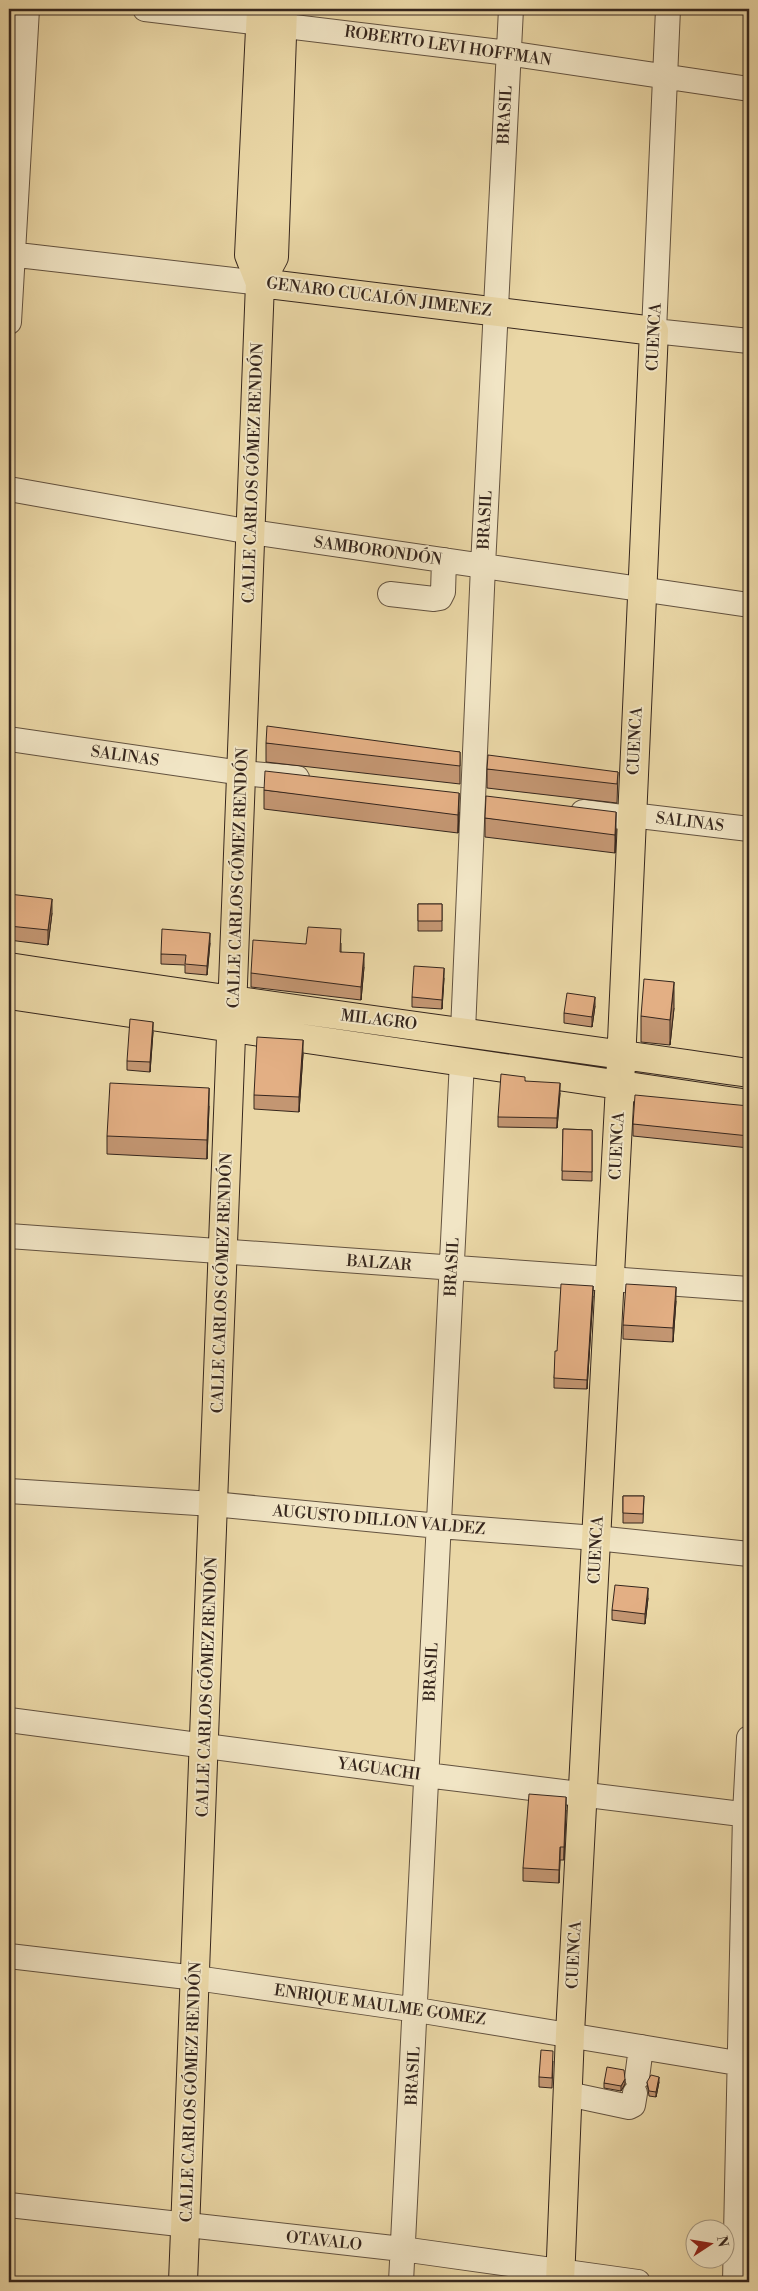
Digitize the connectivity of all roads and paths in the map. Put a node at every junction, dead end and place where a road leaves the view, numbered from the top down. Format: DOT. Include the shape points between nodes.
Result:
graph roads {
  1 [pos="27,9"];
  2 [pos="146,9"];
  3 [pos="511,9"];
  4 [pos="668,9"];
  5 [pos="272,16"];
  6 [pos="508,53"];
  7 [pos="665,77"];
  8 [pos="749,88"];
  9 [pos="10,254"];
  10 [pos="260,283"];
  11 [pos="495,311"];
  12 [pos="9,322"];
  13 [pos="654,331"];
  14 [pos="749,340"];
  15 [pos="9,489"];
  16 [pos="251,532"];
  17 [pos="444,560"];
  18 [pos="483,566"];
  19 [pos="642,589"];
  20 [pos="390,594"];
  21 [pos="749,605"];
  22 [pos="9,739"];
  23 [pos="252,774"];
  24 [pos="319,781"];
  25 [pos="557,809"];
  26 [pos="627,816"];
  27 [pos="749,829"];
  28 [pos="9,967"];
  29 [pos="9,995"];
  30 [pos="233,1001"];
  31 [pos="232,1028"];
  32 [pos="463,1031"];
  33 [pos="621,1054"];
  34 [pos="462,1061"];
  35 [pos="749,1073"];
  36 [pos="620,1085"];
  37 [pos="749,1104"];
  38 [pos="9,1236"];
  39 [pos="224,1252"];
  40 [pos="452,1269"];
  41 [pos="610,1281"];
  42 [pos="749,1290"];
  43 [pos="9,1491"];
  44 [pos="213,1504"];
  45 [pos="439,1526"];
  46 [pos="596,1538"];
  47 [pos="749,1554"];
  48 [pos="9,1720"];
  49 [pos="749,1738"];
  50 [pos="205,1745"];
  51 [pos="426,1776"];
  52 [pos="583,1795"];
  53 [pos="747,1814"];
  54 [pos="9,1956"];
  55 [pos="196,1978"];
  56 [pos="417,2010"];
  57 [pos="570,2034"];
  58 [pos="642,2047"];
  59 [pos="744,2065"];
  60 [pos="568,2094"];
  61 [pos="9,2204"];
  62 [pos="186,2226"];
  63 [pos="402,2249"];
  64 [pos="560,2278"];
  65 [pos="183,2282"];
  66 [pos="401,2282"];
  67 [pos="638,2282"];
  68 [pos="735,2282"];
  1 -- 9 [label="street"];
  2 -- 5 [label="street, ROBERTO LEVI HOFFMAN"];
  3 -- 6 [label="street, BRASIL"];
  4 -- 7 [label="street, CUENCA"];
  5 -- 6 [label="street, ROBERTO LEVI HOFFMAN"];
  5 -- 10 [label="main road, CALLE CARLOS GÓMEZ RENDÓN" via="274,257"];
  6 -- 7 [label="street, ROBERTO LEVI HOFFMAN"];
  6 -- 11 [label="street, BRASIL"];
  7 -- 8 [label="street, ROBERTO LEVI HOFFMAN"];
  7 -- 13 [label="street, CUENCA"];
  9 -- 10 [label="street, GENARO CUCALÓN JIMENEZ"];
  9 -- 12 [label="street"];
  10 -- 11 [label="main road, GENARO CUCALÓN JIMENEZ"];
  10 -- 16 [label="main road, CALLE CARLOS GÓMEZ RENDÓN"];
  11 -- 13 [label="main road, GENARO CUCALÓN JIMENEZ"];
  11 -- 18 [label="street, BRASIL"];
  13 -- 14 [label="street, GENARO CUCALÓN JIMENEZ"];
  13 -- 19 [label="main road, CUENCA"];
  15 -- 16 [label="street, SAMBORONDÓN"];
  16 -- 17 [label="street, SAMBORONDÓN"];
  16 -- 23 [label="main road, CALLE CARLOS GÓMEZ RENDÓN"];
  17 -- 18 [label="street, SAMBORONDÓN"];
  17 -- 20 [label="street" via="440,598"];
  18 -- 19 [label="street, SAMBORONDÓN"];
  18 -- 32 [label="street, BRASIL"];
  19 -- 21 [label="street, SAMBORONDÓN"];
  19 -- 26 [label="main road, CUENCA"];
  22 -- 23 [label="street, SALINAS"];
  23 -- 24 [label="street, SALINAS"];
  23 -- 30 [label="main road, CALLE CARLOS GÓMEZ RENDÓN"];
  25 -- 26 [label="street, SALINAS"];
  26 -- 27 [label="street, SALINAS"];
  26 -- 33 [label="main road, CUENCA"];
  28 -- 30 [label="main road, MILAGRO"];
  29 -- 31 [label="main road, MILAGRO"];
  30 -- 31 [label="main road, CALLE CARLOS GÓMEZ RENDÓN"];
  30 -- 32 [label="main road, MILAGRO"];
  31 -- 34 [label="main road, MILAGRO"];
  31 -- 39 [label="main road, CALLE CARLOS GÓMEZ RENDÓN"];
  32 -- 33 [label="main road, MILAGRO"];
  33 -- 35 [label="main road, MILAGRO"];
  33 -- 36 [label="main road, CUENCA"];
  34 -- 36 [label="main road, MILAGRO"];
  34 -- 40 [label="street, BRASIL"];
  36 -- 37 [label="main road, MILAGRO"];
  36 -- 41 [label="main road, CUENCA"];
  38 -- 39 [label="street, BALZAR"];
  39 -- 40 [label="street, BALZAR"];
  39 -- 44 [label="main road, CALLE CARLOS GÓMEZ RENDÓN"];
  40 -- 41 [label="street, BALZAR"];
  40 -- 45 [label="street, BRASIL"];
  41 -- 42 [label="street, BALZAR"];
  41 -- 46 [label="main road, CUENCA"];
  43 -- 44 [label="street, AUGUSTO DILLON VALDEZ"];
  44 -- 45 [label="street, AUGUSTO DILLON VALDEZ"];
  44 -- 50 [label="main road, CALLE CARLOS GÓMEZ RENDÓN"];
  45 -- 46 [label="street, AUGUSTO DILLON VALDEZ"];
  45 -- 51 [label="street, BRASIL"];
  46 -- 47 [label="street, AUGUSTO DILLON VALDEZ"];
  46 -- 52 [label="main road, CUENCA"];
  48 -- 50 [label="street, YAGUACHI"];
  49 -- 53 [label="street"];
  50 -- 51 [label="street, YAGUACHI"];
  50 -- 55 [label="main road, CALLE CARLOS GÓMEZ RENDÓN"];
  51 -- 52 [label="street, YAGUACHI"];
  51 -- 56 [label="street, BRASIL"];
  52 -- 53 [label="street, YAGUACHI"];
  52 -- 57 [label="main road, CUENCA"];
  53 -- 59 [label="street"];
  54 -- 55 [label="street, ENRIQUE MAULME GOMEZ"];
  55 -- 56 [label="street, ENRIQUE MAULME GOMEZ"];
  55 -- 62 [label="main road, CALLE CARLOS GÓMEZ RENDÓN"];
  56 -- 57 [label="street, ENRIQUE MAULME GOMEZ"];
  56 -- 63 [label="street, BRASIL"];
  57 -- 58 [label="street, ENRIQUE MAULME GOMEZ"];
  57 -- 60 [label="main road, CUENCA"];
  58 -- 59 [label="street, ENRIQUE MAULME GOMEZ"];
  58 -- 60 [label="street" via="633,2105 629,2107"];
  59 -- 68 [label="street"];
  60 -- 64 [label="main road, CUENCA"];
  61 -- 62 [label="street, OTAVALO"];
  62 -- 63 [label="street, OTAVALO"];
  62 -- 65 [label="main road, CALLE CARLOS GÓMEZ RENDÓN"];
  63 -- 64 [label="street, OTAVALO"];
  63 -- 66 [label="street, BRASIL"];
  64 -- 67 [label="street, OTAVALO"];
}
